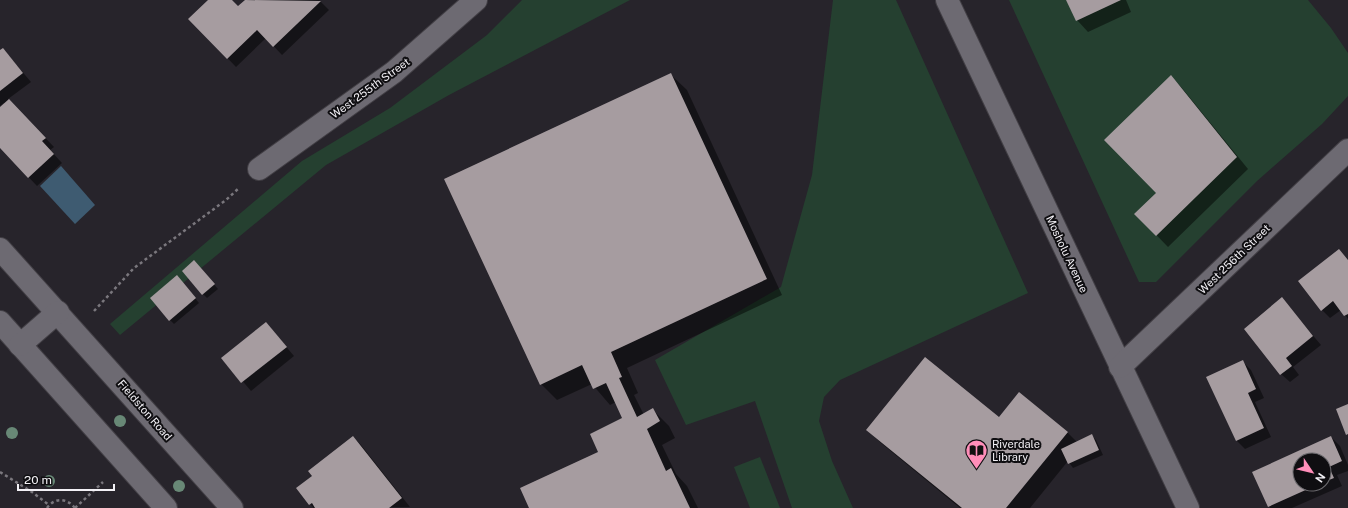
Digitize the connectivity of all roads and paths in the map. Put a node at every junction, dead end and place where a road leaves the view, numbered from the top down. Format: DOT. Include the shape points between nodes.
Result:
graph roads {
  1 [pos="476,0"];
  2 [pos="947,0"];
  3 [pos="1348,150"];
  4 [pos="259,169"];
  5 [pos="0,250"];
  6 [pos="58,312"];
  7 [pos="94,312"];
  8 [pos="0,322"];
  9 [pos="20,345"];
  10 [pos="1120,368"];
  11 [pos="0,472"];
  12 [pos="103,482"];
  13 [pos="48,507"];
  14 [pos="75,508"];
  15 [pos="166,508"];
  16 [pos="232,508"];
  17 [pos="1188,508"];
  1 -- 4 [label="street, West 255th Street" via="394,72"];
  2 -- 10 [label="street, Mosholu Avenue"];
  3 -- 10 [label="street, West 256th Street"];
  4 -- 7 [label="path" via="226,200 134,268"];
  5 -- 6 [label="street, Fieldston Road"];
  6 -- 9 [label="street"];
  6 -- 16 [label="street, Fieldston Road"];
  8 -- 9 [label="street"];
  9 -- 15 [label="street"];
  10 -- 17 [label="street, Mosholu Avenue"];
  11 -- 13 [label="path" via="32,492"];
  12 -- 14 [label="path"];
  13 -- 14 [label="path" via="58,500 63,500"];
}
